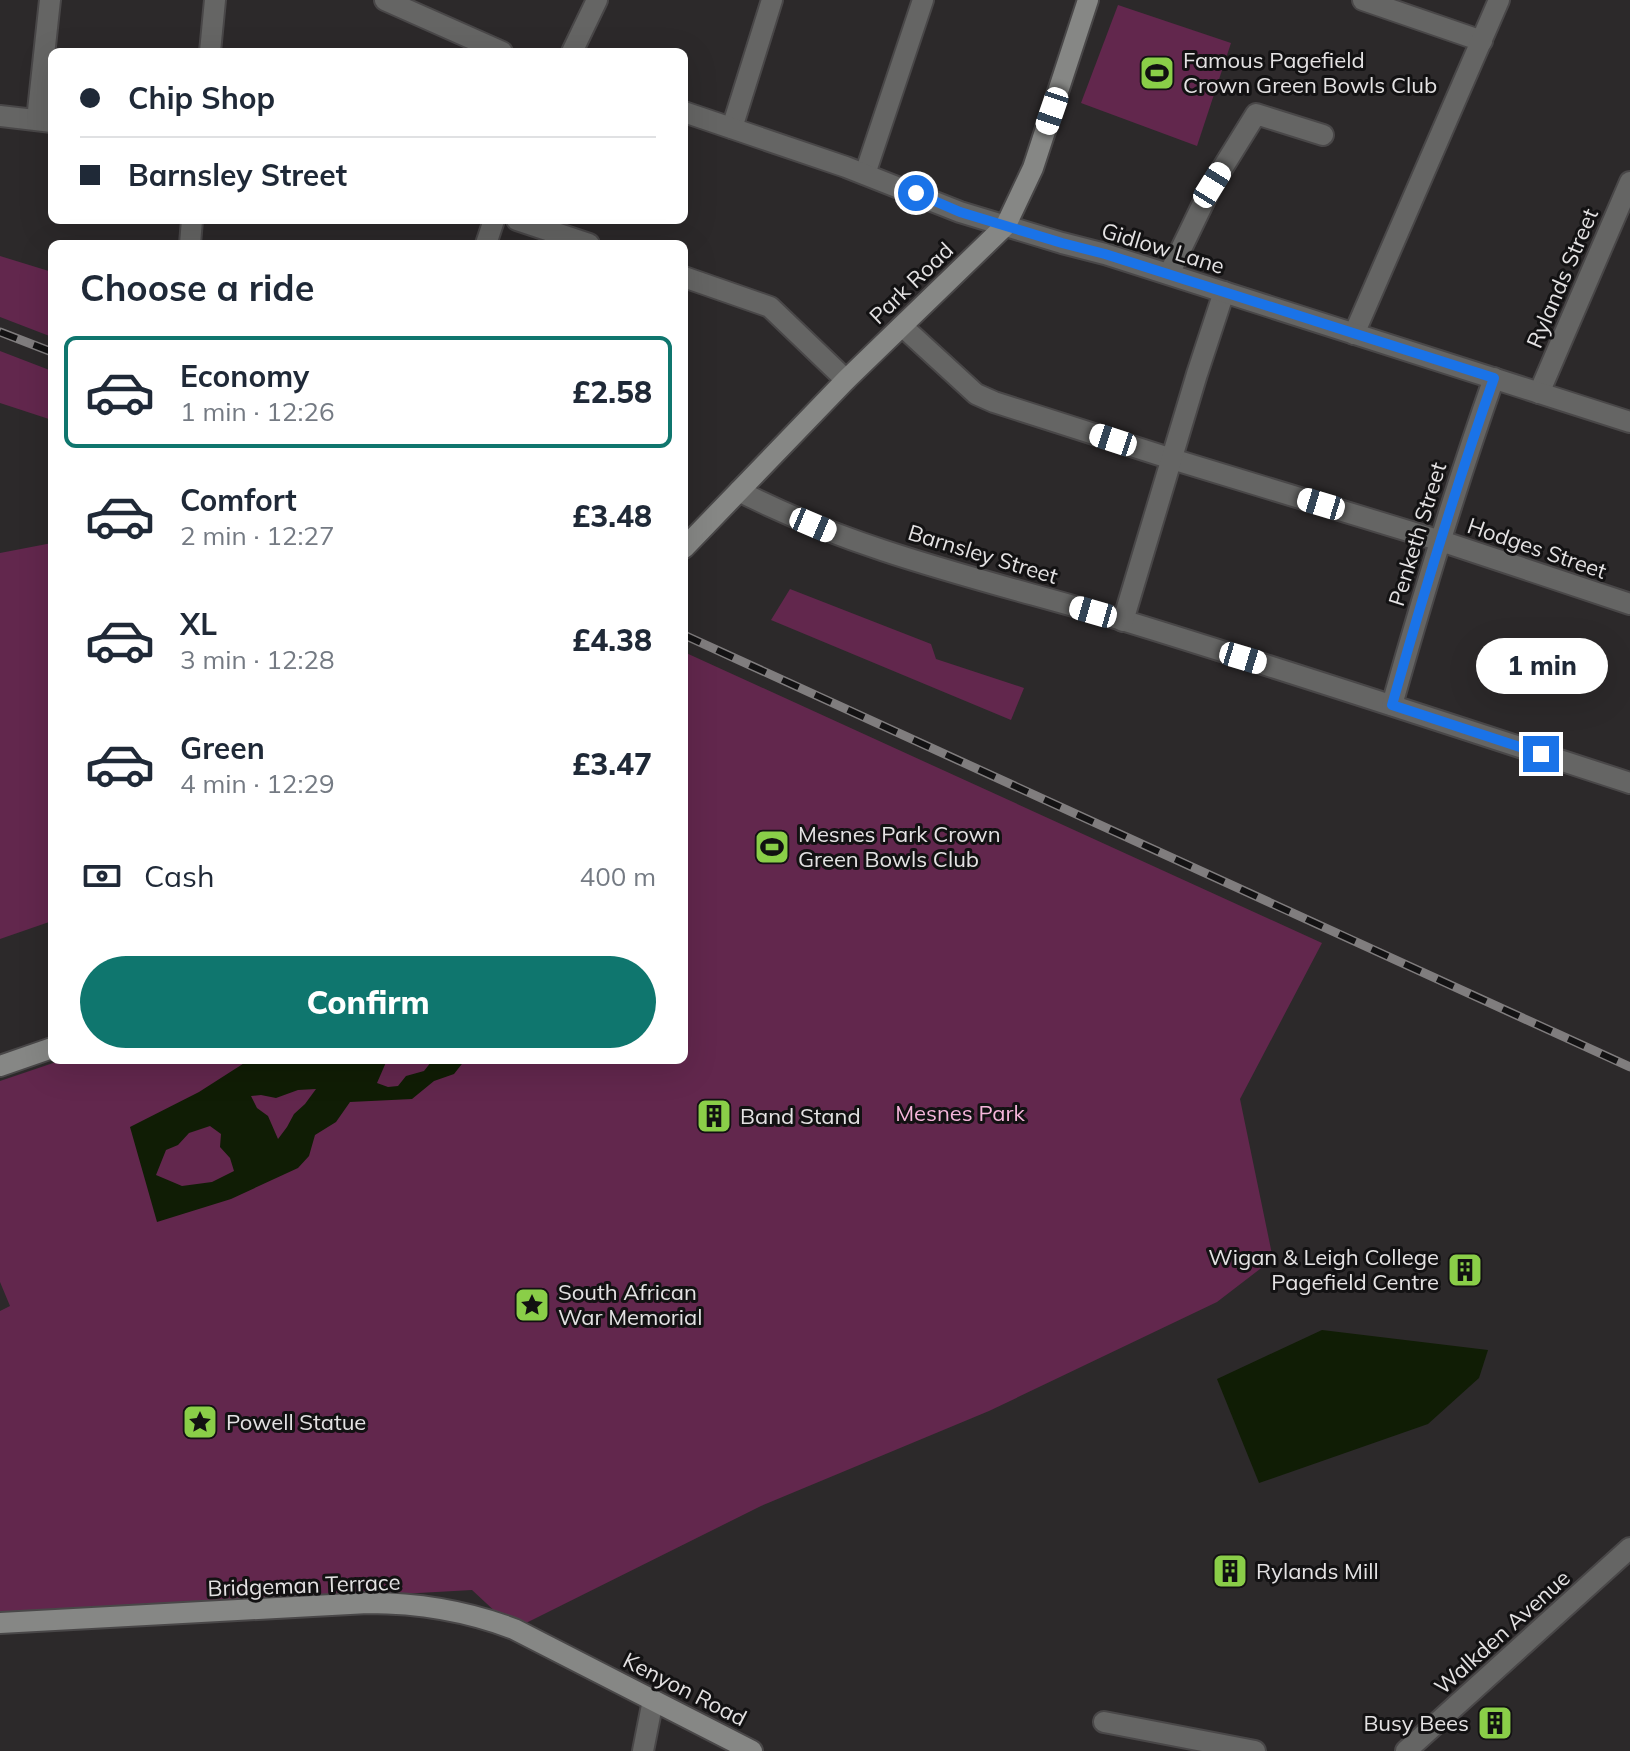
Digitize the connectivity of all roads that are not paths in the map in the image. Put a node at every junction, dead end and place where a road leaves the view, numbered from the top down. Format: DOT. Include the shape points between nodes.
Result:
graph roads {
  1 [pos="50,0"];
  2 [pos="215,0"];
  3 [pos="385,0"];
  4 [pos="597,0"];
  5 [pos="772,0"];
  6 [pos="923,0"];
  7 [pos="1088,0"];
  8 [pos="1363,0"];
  9 [pos="1499,0"];
  10 [pos="1482,41"];
  11 [pos="210,48"];
  12 [pos="493,48"];
  13 [pos="574,48"];
  14 [pos="688,113"];
  15 [pos="0,116"];
  16 [pos="44,121"];
  17 [pos="732,128"];
  18 [pos="1323,135"];
  19 [pos="865,174"];
  20 [pos="1630,182"];
  21 [pos="529,224"];
  22 [pos="1006,225"];
  23 [pos="577,240"];
  24 [pos="1169,274"];
  25 [pos="688,278"];
  26 [pos="1224,292"];
  27 [pos="902,326"];
  28 [pos="1354,334"];
  29 [pos="1494,378"];
  30 [pos="846,380"];
  31 [pos="1539,393"];
  32 [pos="1630,422"];
  33 [pos="1172,459"];
  34 [pos="739,491"];
  35 [pos="1441,541"];
  36 [pos="688,544"];
  37 [pos="1630,604"];
  38 [pos="1123,621"];
  39 [pos="1392,705"];
  40 [pos="1630,783"];
  41 [pos="48,1049"];
  42 [pos="0,1066"];
  43 [pos="1630,1548"];
  44 [pos="0,1623"];
  45 [pos="597,1670"];
  46 [pos="653,1700"];
  47 [pos="1104,1722"];
  48 [pos="643,1751"];
  49 [pos="752,1751"];
  50 [pos="1255,1751"];
  51 [pos="1406,1751"];
  1 -- 16 [label="street"];
  2 -- 11 [label="street"];
  3 -- 12 [label="street"];
  4 -- 13 [label="street"];
  5 -- 17 [label="street"];
  6 -- 19 [label="street"];
  7 -- 22 [label="main road, Park Road" via="1033,168"];
  8 -- 10 [label="street"];
  9 -- 10 [label="street"];
  10 -- 28 [label="street"];
  14 -- 17 [label="street, Gidlow Lane"];
  15 -- 16 [label="street"];
  17 -- 19 [label="street, Gidlow Lane"];
  18 -- 24 [label="street" via="1256,114 1212,185"];
  19 -- 22 [label="street, Gidlow Lane"];
  20 -- 31 [label="street, Rylands Street"];
  21 -- 23 [label="street"];
  22 -- 24 [label="street, Gidlow Lane"];
  22 -- 27 [label="main road, Park Road"];
  24 -- 26 [label="street, Gidlow Lane"];
  25 -- 30 [label="street" via="770,307"];
  26 -- 28 [label="street, Gidlow Lane"];
  26 -- 33 [label="street"];
  27 -- 30 [label="main road, Park Road"];
  27 -- 33 [label="street, Hodges Street" via="976,394"];
  28 -- 29 [label="street, Gidlow Lane"];
  29 -- 31 [label="street, Gidlow Lane"];
  29 -- 35 [label="street, Penketh Street"];
  30 -- 34 [label="main road, Park Road"];
  31 -- 32 [label="street, Gidlow Lane"];
  33 -- 35 [label="street, Hodges Street"];
  33 -- 38 [label="street"];
  34 -- 36 [label="main road, Park Road"];
  34 -- 38 [label="street, Barnsley Street" via="838,536"];
  35 -- 37 [label="street, Hodges Street"];
  35 -- 39 [label="street, Penketh Street"];
  38 -- 39 [label="street, Barnsley Street"];
  39 -- 40 [label="street, Barnsley Street"];
  41 -- 42 [label="main road"];
  43 -- 51 [label="street, Walkden Avenue"];
  44 -- 45 [label="main road, Bridgeman Terrace" via="408,1604 497,1622"];
  45 -- 46 [label="main road, Kenyon Road"];
  46 -- 48 [label="street"];
  46 -- 49 [label="main road, Kenyon Road"];
  47 -- 50 [label="street"];
}
